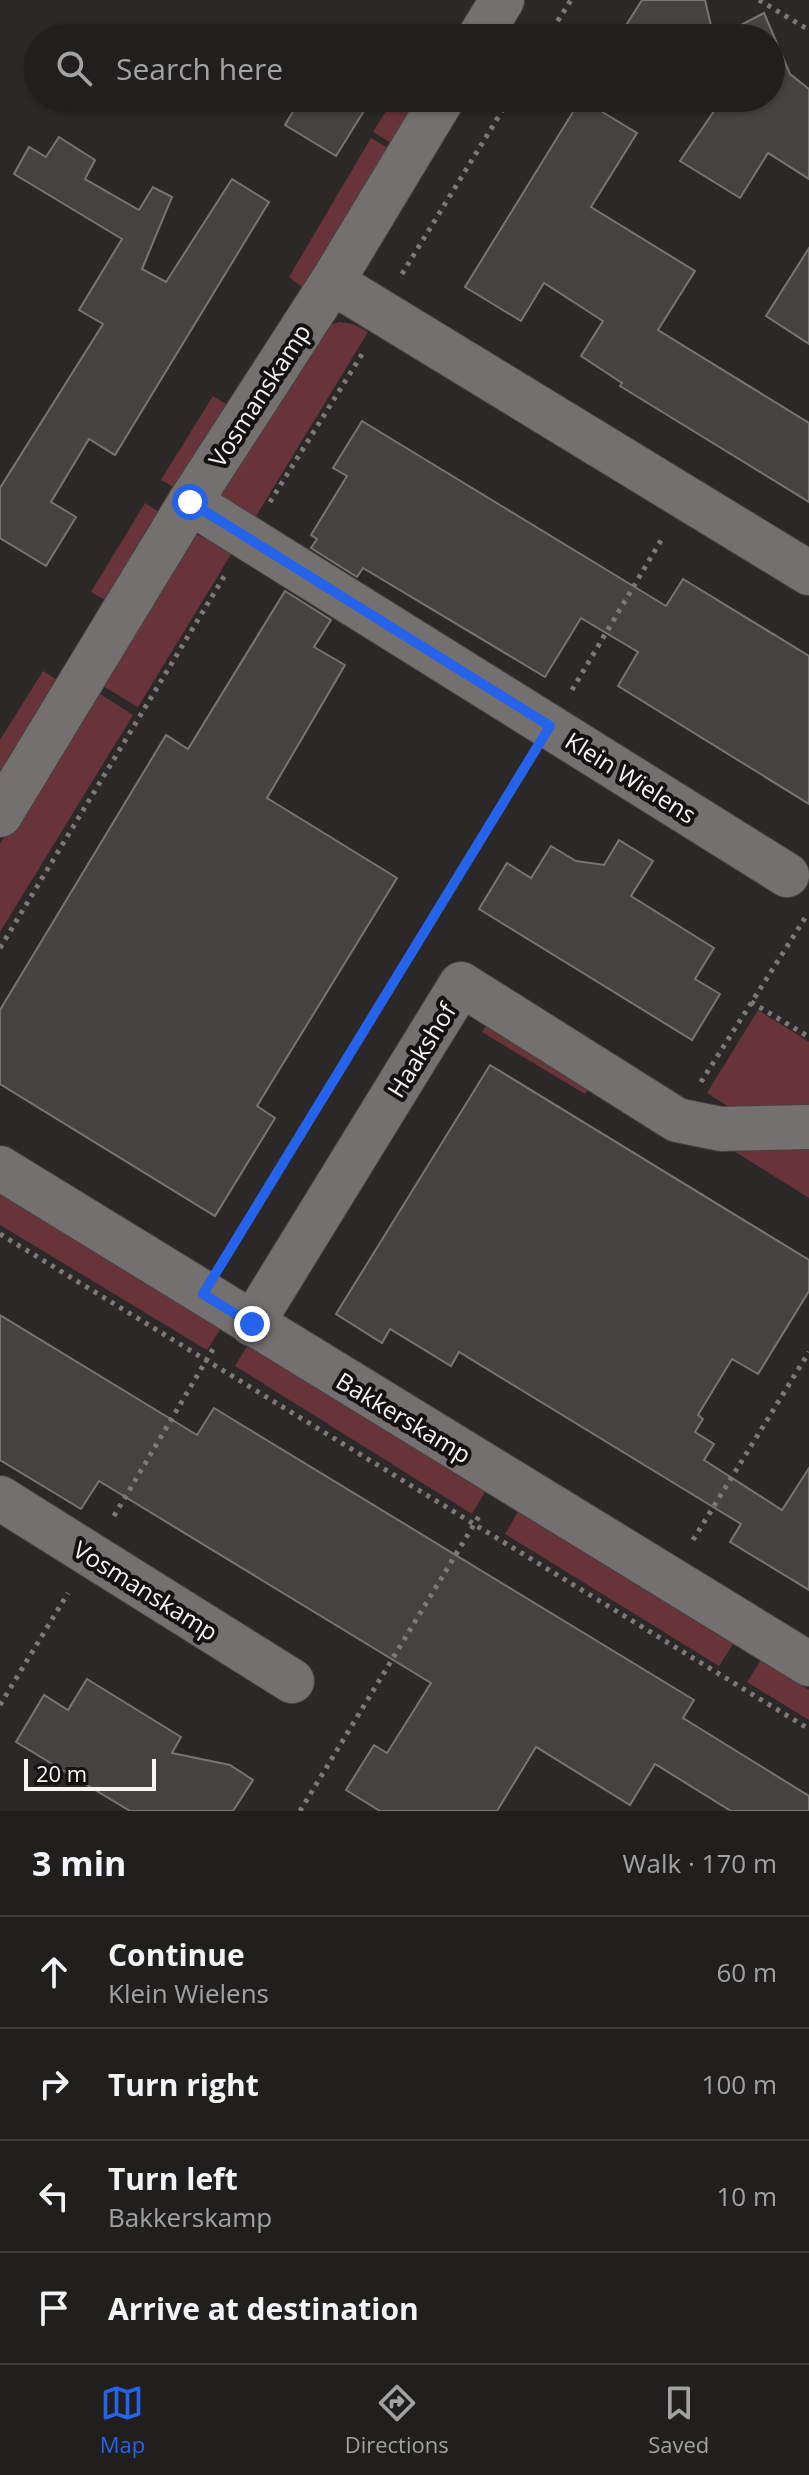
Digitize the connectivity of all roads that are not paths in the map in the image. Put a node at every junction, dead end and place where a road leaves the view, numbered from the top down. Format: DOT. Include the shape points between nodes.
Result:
graph roads {
  1 [pos="502,0"];
  2 [pos="487,24"];
  3 [pos="435,112"];
  4 [pos="332,282"];
  5 [pos="190,502"];
  6 [pos="809,573"];
  7 [pos="0,815"];
  8 [pos="787,875"];
  9 [pos="809,1127"];
  10 [pos="0,1168"];
  11 [pos="230,1310"];
  12 [pos="0,1498"];
  13 [pos="809,1664"];
  14 [pos="292,1681"];
  1 -- 2 [label="street"];
  3 -- 4 [label="street, Vosmanskamp"];
  4 -- 5 [label="street, Vosmanskamp"];
  4 -- 6 [label="street"];
  5 -- 7 [label="street, Vosmanskamp"];
  5 -- 8 [label="street, Klein Wielens"];
  9 -- 11 [label="street, Haakshof" via="721,1129 677,1120 461,984"];
  10 -- 11 [label="street, Bakkerskamp"];
  11 -- 13 [label="street, Bakkerskamp"];
  12 -- 14 [label="street, Vosmanskamp"];
}
